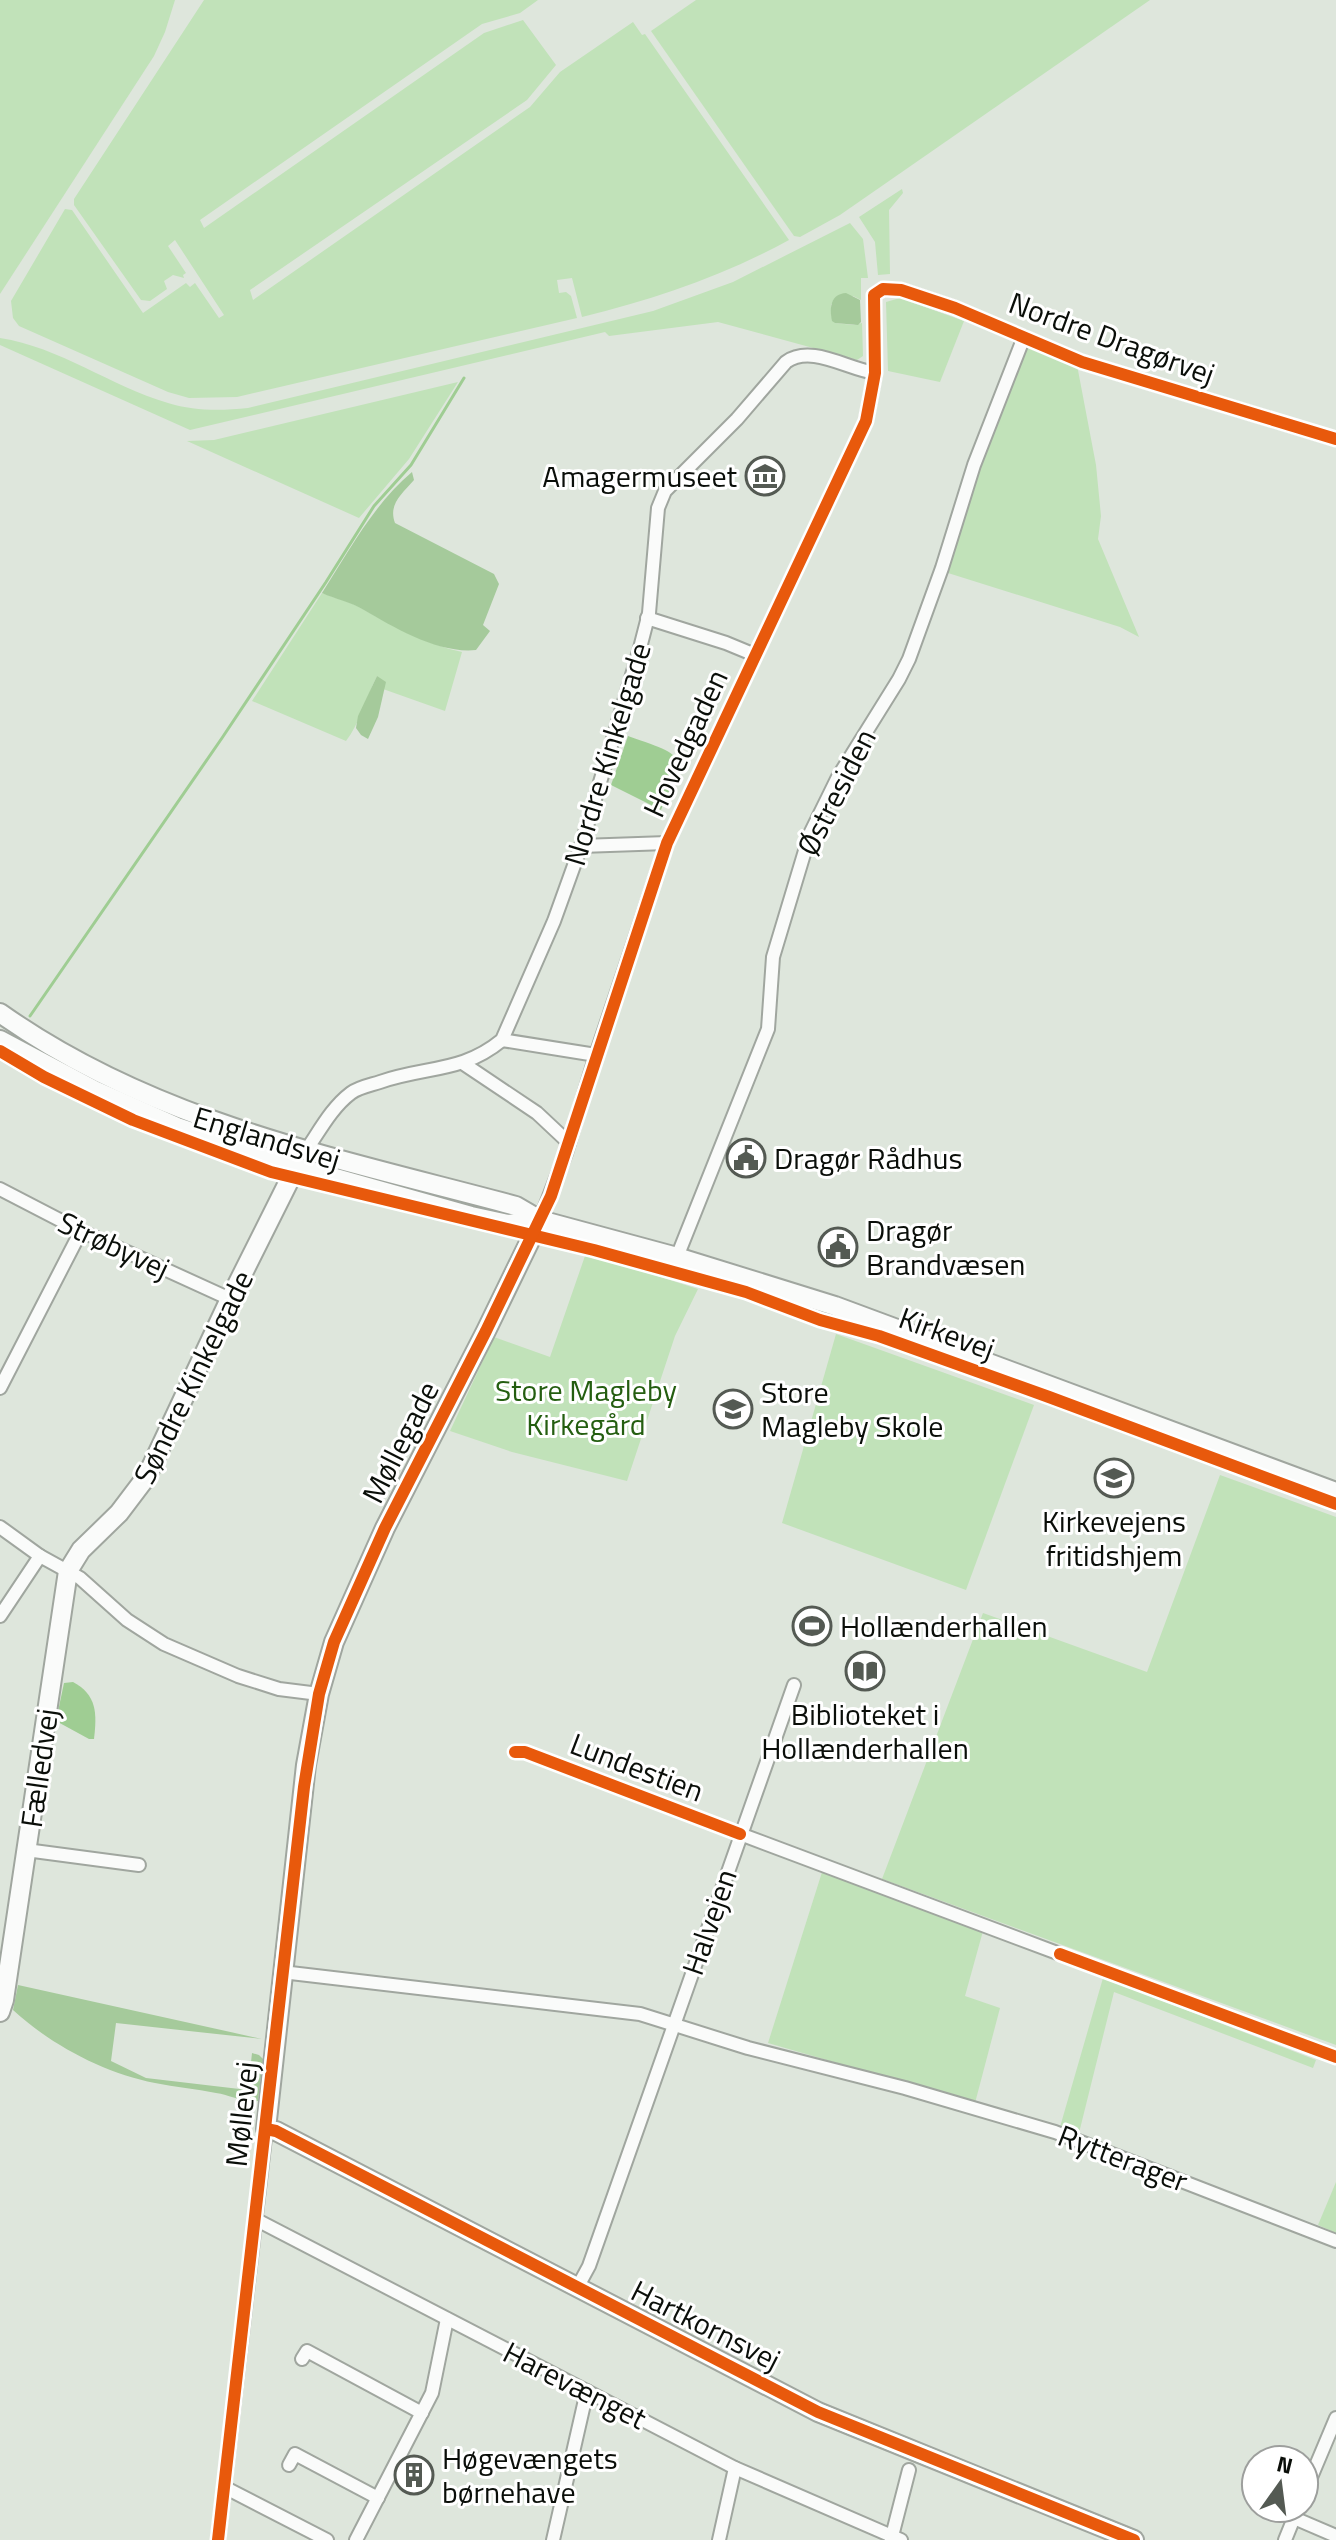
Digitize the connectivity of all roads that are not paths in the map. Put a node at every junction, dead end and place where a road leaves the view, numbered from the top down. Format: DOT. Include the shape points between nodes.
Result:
graph roads {
  1 [pos="874,295"];
  2 [pos="1024,337"];
  3 [pos="875,373"];
  4 [pos="1336,439"];
  5 [pos="647,618"];
  6 [pos="755,655"];
  7 [pos="667,843"];
  8 [pos="581,846"];
  9 [pos="0,1013"];
  10 [pos="0,1040"];
  11 [pos="502,1040"];
  12 [pos="596,1055"];
  13 [pos="464,1064"];
  14 [pos="569,1143"];
  15 [pos="301,1160"];
  16 [pos="0,1189"];
  17 [pos="540,1220"];
  18 [pos="81,1231"];
  19 [pos="677,1257"];
  20 [pos="230,1299"];
  21 [pos="0,1388"];
  22 [pos="1336,1492"];
  23 [pos="0,1527"];
  24 [pos="40,1556"];
  25 [pos="68,1571"];
  26 [pos="0,1616"];
  27 [pos="794,1685"];
  28 [pos="319,1694"];
  29 [pos="740,1834"];
  30 [pos="26,1850"];
  31 [pos="139,1865"];
  32 [pos="1060,1954"];
  33 [pos="282,1972"];
  34 [pos="0,2012"];
  35 [pos="673,2023"];
  36 [pos="266,2129"];
  37 [pos="255,2219"];
  38 [pos="1336,2241"];
  39 [pos="577,2288"];
  40 [pos="447,2319"];
  41 [pos="302,2359"];
  42 [pos="587,2391"];
  43 [pos="422,2413"];
  44 [pos="1336,2418"];
  45 [pos="1320,2456"];
  46 [pos="289,2465"];
  47 [pos="735,2468"];
  48 [pos="909,2470"];
  49 [pos="224,2487"];
  50 [pos="378,2498"];
  51 [pos="1315,2524"];
  52 [pos="1336,2536"];
  53 [pos="895,2539"];
  54 [pos="218,2540"];
  55 [pos="327,2540"];
  56 [pos="356,2540"];
  57 [pos="553,2540"];
  58 [pos="719,2540"];
  59 [pos="1134,2540"];
  1 -- 2 [label="street, Nordre Dragørvej" via="883,289 901,290"];
  1 -- 3 [label="street, Hovedgaden"];
  2 -- 4 [label="street, Nordre Dragørvej" via="1115,373"];
  2 -- 19 [label="street, Østresiden" via="974,465 909,659 812,830 773,957 768,1029"];
  3 -- 5 [label="street, Nordre Kinkelgade" via="794,356 679,475 658,508"];
  3 -- 6 [label="street, Hovedgaden" via="866,421"];
  5 -- 6 [label="street"];
  5 -- 8 [label="street, Nordre Kinkelgade"];
  6 -- 7 [label="street, Hovedgaden"];
  7 -- 8 [label="street"];
  7 -- 12 [label="street, Hovedgaden"];
  8 -- 11 [label="street, Nordre Kinkelgade"];
  9 -- 15 [label="street, Englandsvej" via="105,1075"];
  10 -- 15 [label="street, Englandsvej" via="177,1127"];
  11 -- 12 [label="street"];
  11 -- 13 [label="street"];
  12 -- 14 [label="street, Hovedgaden"];
  13 -- 14 [label="street" via="537,1113"];
  13 -- 15 [label="street" via="403,1074 353,1091 335,1108"];
  14 -- 17 [label="street, Hovedgaden"];
  15 -- 17 [label="street, Englandsvej" via="516,1206"];
  15 -- 20 [label="street, Søndre Kinkelgade"];
  16 -- 18 [label="street, Strøbyvej"];
  17 -- 19 [label="street, Kirkevej"];
  17 -- 28 [label="street, Møllegade" via="364,1572"];
  18 -- 20 [label="street, Strøbyvej"];
  18 -- 21 [label="street"];
  19 -- 22 [label="street, Kirkevej" via="835,1306"];
  20 -- 25 [label="street, Søndre Kinkelgade" via="147,1476"];
  23 -- 24 [label="street"];
  24 -- 25 [label="street"];
  24 -- 26 [label="street"];
  25 -- 28 [label="street" via="164,1644 247,1679"];
  25 -- 30 [label="street, Fælledvej"];
  27 -- 29 [label="street, Halvejen"];
  28 -- 33 [label="street, Møllevej"];
  29 -- 32 [label="street"];
  29 -- 35 [label="street, Halvejen"];
  30 -- 31 [label="street"];
  30 -- 34 [label="street, Fælledvej"];
  33 -- 35 [label="street" via="640,2014"];
  33 -- 36 [label="street, Møllevej"];
  35 -- 38 [label="street, Rytterager" via="1083,2142"];
  35 -- 39 [label="street, Halvejen"];
  36 -- 37 [label="street, Møllevej"];
  36 -- 39 [label="street, Hartkornsvej"];
  37 -- 40 [label="street, Harevænget"];
  37 -- 49 [label="street, Møllevej"];
  39 -- 59 [label="street, Hartkornsvej" via="818,2412"];
  40 -- 42 [label="street, Harevænget"];
  40 -- 43 [label="street" via="432,2393"];
  41 -- 43 [label="street" via="307,2351"];
  42 -- 47 [label="street, Harevænget"];
  42 -- 57 [label="street"];
  43 -- 50 [label="street"];
  44 -- 45 [label="street"];
  46 -- 50 [label="street" via="295,2454"];
  47 -- 53 [label="street, Harevænget"];
  47 -- 58 [label="street"];
  48 -- 53 [label="street"];
  49 -- 54 [label="street, Møllevej"];
  49 -- 55 [label="street"];
  50 -- 56 [label="street"];
  51 -- 52 [label="street"];
}
